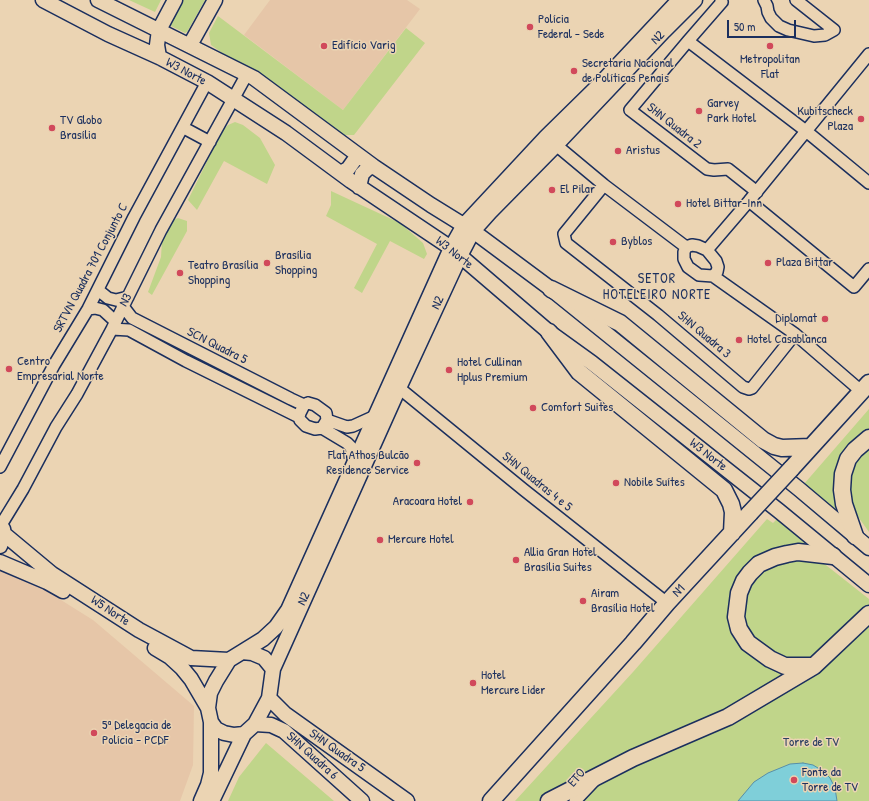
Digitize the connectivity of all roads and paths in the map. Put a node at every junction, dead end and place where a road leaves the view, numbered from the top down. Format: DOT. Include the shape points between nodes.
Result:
graph roads {
  1 [pos="43,0"];
  2 [pos="98,0"];
  3 [pos="175,0"];
  4 [pos="215,0"];
  5 [pos="679,0"];
  6 [pos="689,0"];
  7 [pos="695,0"];
  8 [pos="764,0"];
  9 [pos="796,0"];
  10 [pos="722,1"];
  11 [pos="64,5"];
  12 [pos="159,30"];
  13 [pos="664,31"];
  14 [pos="688,41"];
  15 [pos="190,45"];
  16 [pos="869,54"];
  17 [pos="159,58"];
  18 [pos="865,67"];
  19 [pos="247,74"];
  20 [pos="207,82"];
  21 [pos="233,100"];
  22 [pos="184,128"];
  23 [pos="806,130"];
  24 [pos="551,141"];
  25 [pos="210,142"];
  26 [pos="358,155"];
  27 [pos="528,156"];
  28 [pos="373,166"];
  29 [pos="530,171"];
  30 [pos="340,173"];
  31 [pos="869,183"];
  32 [pos="604,184"];
  33 [pos="359,187"];
  34 [pos="757,192"];
  35 [pos="749,201"];
  36 [pos="469,228"];
  37 [pos="686,247"];
  38 [pos="707,250"];
  39 [pos="455,252"];
  40 [pos="869,269"];
  41 [pos="713,276"];
  42 [pos="551,289"];
  43 [pos="98,290"];
  44 [pos="125,301"];
  45 [pos="88,309"];
  46 [pos="113,325"];
  47 [pos="549,332"];
  48 [pos="795,334"];
  49 [pos="395,384"];
  50 [pos="865,387"];
  51 [pos="304,405"];
  52 [pos="299,416"];
  53 [pos="375,416"];
  54 [pos="324,424"];
  55 [pos="869,438"];
  56 [pos="811,447"];
  57 [pos="354,462"];
  58 [pos="0,467"];
  59 [pos="1,532"];
  60 [pos="732,533"];
  61 [pos="855,536"];
  62 [pos="869,548"];
  63 [pos="833,556"];
  64 [pos="0,562"];
  65 [pos="869,585"];
  66 [pos="667,603"];
  67 [pos="869,614"];
  68 [pos="242,652"];
  69 [pos="229,660"];
  70 [pos="814,666"];
  71 [pos="273,669"];
  72 [pos="269,698"];
  73 [pos="208,708"];
  74 [pos="211,722"];
  75 [pos="255,724"];
  76 [pos="244,734"];
  77 [pos="600,774"];
  78 [pos="402,799"];
  79 [pos="201,801"];
  80 [pos="212,801"];
  81 [pos="362,801"];
  82 [pos="492,801"];
  83 [pos="549,801"];
  84 [pos="575,801"];
  1 -- 11 [label="main road, W3 Norte"];
  2 -- 12 [label="main road, W3 Norte"];
  3 -- 12 [label="main road"];
  4 -- 15 [label="main road"];
  5 -- 24 [label="main road, N2" via="600,84"];
  6 -- 13 [label="main road"];
  7 -- 13 [label="main road, N2"];
  8 -- 9 [label="street" via="771,18 788,30 814,36 825,35 834,30"];
  10 -- 14 [label="street, SHN Quadra 2"];
  11 -- 17 [label="main road, W3 Norte" via="108,34"];
  12 -- 15 [label="main road, W3 Norte"];
  12 -- 17 [label="main road"];
  13 -- 24 [label="main road, N2"];
  14 -- 23 [label="street"];
  14 -- 34 [label="street, SHN Quadra 2" via="630,110 707,169 728,169"];
  15 -- 19 [label="main road, W3 Norte"];
  16 -- 18 [label="street"];
  17 -- 20 [label="main road, W3 Norte"];
  18 -- 23 [label="street"];
  19 -- 21 [label="street, N3"];
  19 -- 26 [label="main road, W3 Norte"];
  20 -- 21 [label="main road, W3 Norte"];
  20 -- 22 [label="street, SRTVN Quadra 701 Conjunto C"];
  21 -- 25 [label="street, N3"];
  21 -- 30 [label="main road, W3 Norte" via="286,133"];
  22 -- 25 [label="street"];
  22 -- 43 [label="street, SRTVN Quadra 701 Conjunto C" via="134,217"];
  23 -- 31 [label="street"];
  23 -- 34 [label="street"];
  24 -- 27 [label="main road, N2"];
  24 -- 29 [label="main road, N2"];
  24 -- 32 [label="street"];
  25 -- 44 [label="street, N3" via="164,223"];
  26 -- 28 [label="main road, W3 Norte"];
  26 -- 30 [label="main road" via="348,169"];
  27 -- 29 [label="main road" via="531,162"];
  27 -- 36 [label="main road, N2"];
  28 -- 33 [label="main road" via="362,174"];
  28 -- 36 [label="main road, W3 Norte"];
  29 -- 36 [label="main road, N2" via="490,212"];
  30 -- 33 [label="main road, W3 Norte"];
  32 -- 37 [label="street"];
  32 -- 48 [label="street, SHN Quadra 3" via="564,234 566,243 658,315 743,387 752,388"];
  33 -- 39 [label="main road, W3 Norte"];
  34 -- 35 [label="street"];
  35 -- 38 [label="street"];
  35 -- 40 [label="street" via="854,287"];
  36 -- 39 [label="main road, N2"];
  36 -- 42 [label="main road, W3 Norte"];
  37 -- 38 [label="street" via="692,245"];
  37 -- 41 [label="street" via="684,259 688,267 699,275"];
  38 -- 41 [label="street" via="718,267"];
  39 -- 47 [label="main road, W3 Norte"];
  39 -- 49 [label="main road, N2"];
  41 -- 48 [label="street"];
  42 -- 56 [label="highway" via="620,323 763,440 782,448"];
  42 -- 61 [label="main road, W3 Norte"];
  43 -- 44 [label="street" via="108,298"];
  43 -- 45 [label="street, SRTVN Quadra 701 Conjunto C"];
  44 -- 46 [label="street, N3"];
  44 -- 51 [label="street, SCN Quadra 5" via="132,318"];
  45 -- 46 [label="street" via="103,310"];
  45 -- 58 [label="street, SRTVN Quadra 701 Conjunto C" via="54,365"];
  46 -- 52 [label="street" via="129,330"];
  46 -- 59 [label="street, N3"];
  47 -- 60 [label="highway" via="579,372 724,490 733,512"];
  47 -- 63 [label="main road, W3 Norte" via="592,362"];
  48 -- 50 [label="street"];
  49 -- 53 [label="main road, N2"];
  49 -- 66 [label="street, SHN Quadras 4 e 5"];
  49 -- 71 [label="main road, N2"];
  50 -- 56 [label="highway, N1"];
  51 -- 52 [label="street"];
  51 -- 54 [label="street" via="308,403 323,410 326,413"];
  52 -- 54 [label="street" via="306,426 315,430"];
  53 -- 54 [label="street" via="347,427"];
  53 -- 57 [label="main road, N2"];
  54 -- 57 [label="street" via="351,447"];
  55 -- 61 [label="highway" via="848,459 843,474 844,504"];
  56 -- 60 [label="highway, N1, bridge"];
  57 -- 68 [label="main road, N2" via="288,610 264,639"];
  59 -- 69 [label="main road, W5 Norte" via="52,574 139,630 191,658"];
  60 -- 66 [label="highway, N1"];
  61 -- 62 [label="main road, W3 Norte"];
  63 -- 65 [label="main road, W3 Norte"];
  63 -- 70 [label="highway" via="798,552 775,557 759,564 750,573 739,593 736,617 739,629 748,643 785,666"];
  64 -- 73 [label="main road, W5 Norte" via="47,582 170,657 191,679"];
  66 -- 82 [label="highway, N1"];
  67 -- 70 [label="highway"];
  68 -- 69 [label="main road"];
  68 -- 71 [label="main road" via="264,658"];
  69 -- 73 [label="main road" via="210,693"];
  70 -- 77 [label="highway" via="728,717"];
  71 -- 72 [label="main road"];
  72 -- 75 [label="main road"];
  72 -- 78 [label="main road, SHN Quadra 5" via="285,714"];
  73 -- 74 [label="main road"];
  74 -- 76 [label="main road" via="216,729 224,733"];
  74 -- 79 [label="main road" via="210,773"];
  75 -- 76 [label="main road"];
  75 -- 81 [label="main road, SHN Quadra 6" via="271,725 284,731"];
  76 -- 80 [label="main road"];
  77 -- 83 [label="highway"];
  77 -- 84 [label="street, ETO"];
}
